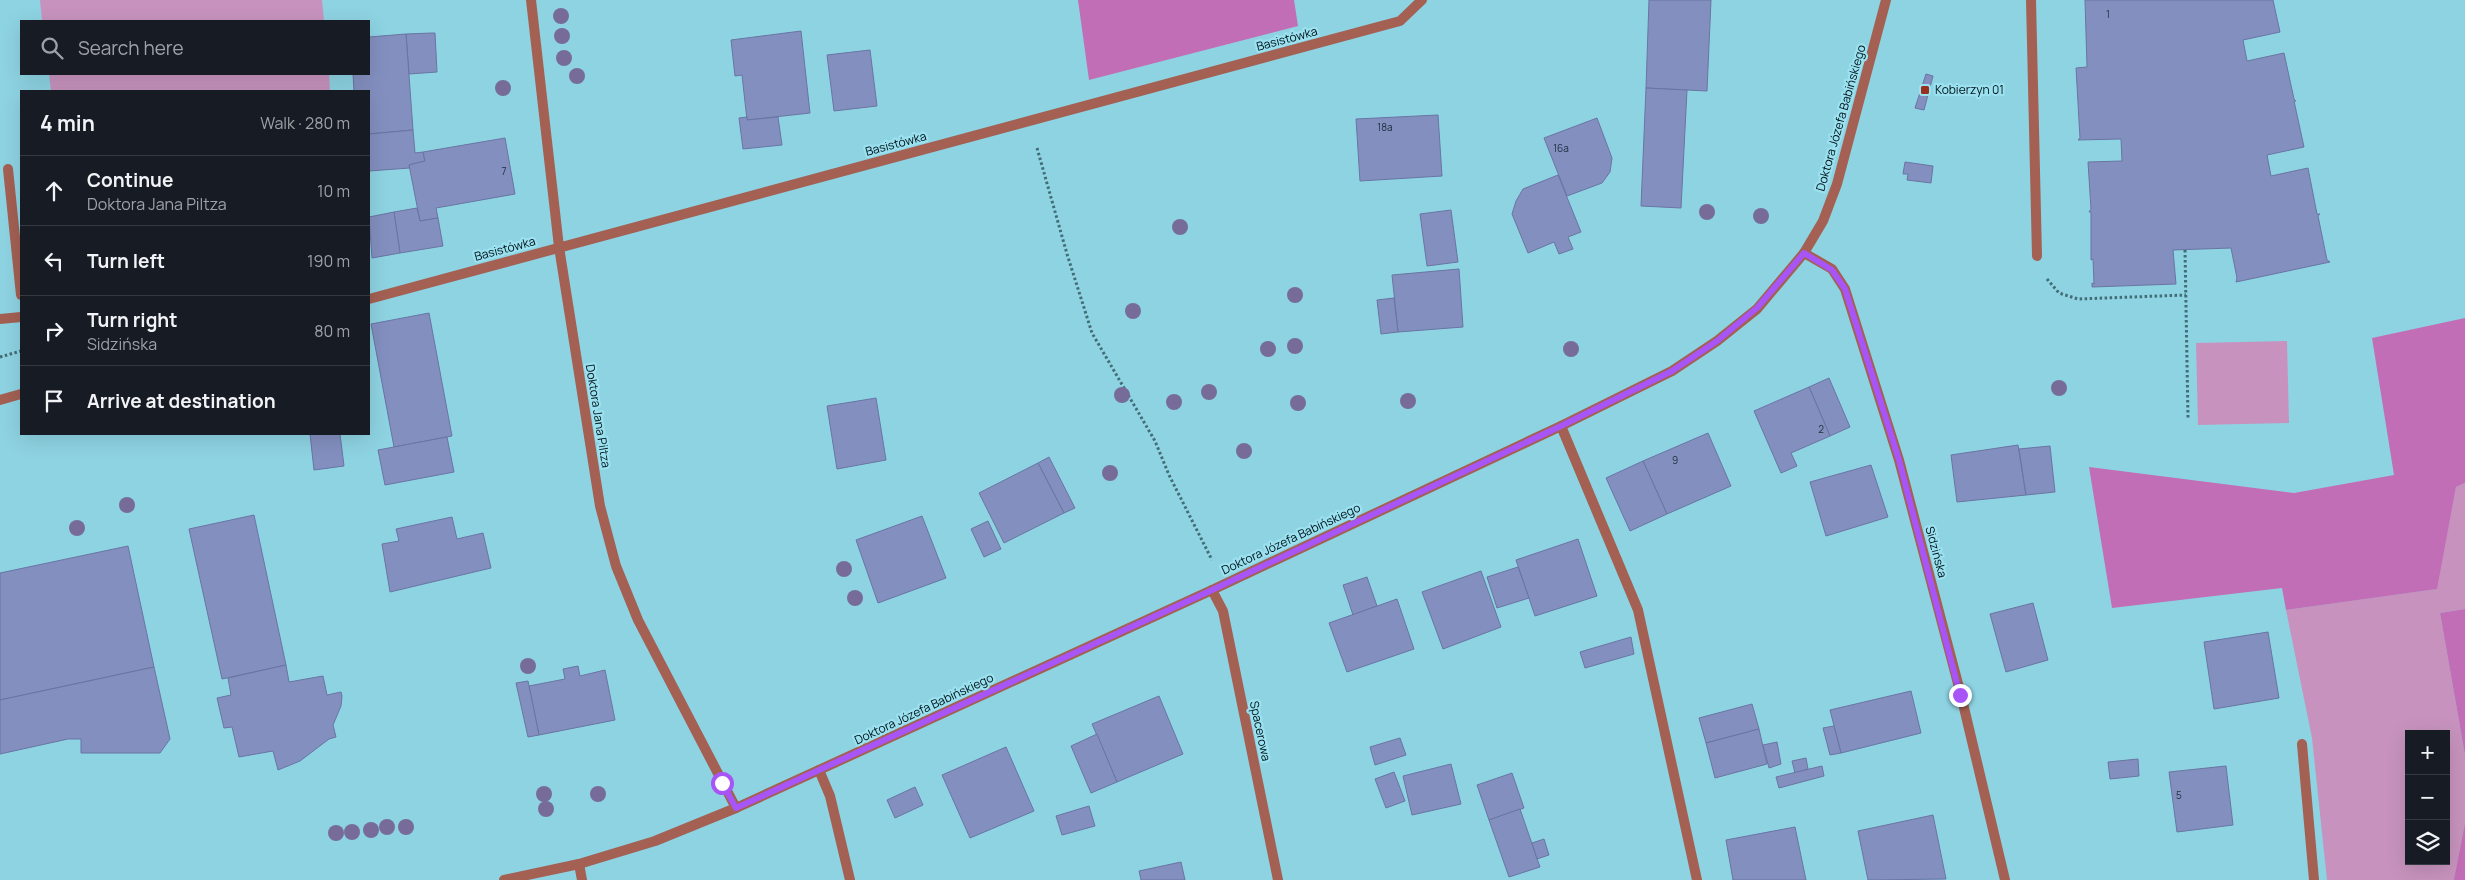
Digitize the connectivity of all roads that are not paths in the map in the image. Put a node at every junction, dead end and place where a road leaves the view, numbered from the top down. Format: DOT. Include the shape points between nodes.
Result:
graph roads {
  1 [pos="532,0"];
  2 [pos="1422,0"];
  3 [pos="1886,0"];
  4 [pos="2031,0"];
  5 [pos="8,169"];
  6 [pos="559,247"];
  7 [pos="1804,253"];
  8 [pos="2038,256"];
  9 [pos="20,284"];
  10 [pos="370,299"];
  11 [pos="20,317"];
  12 [pos="0,319"];
  13 [pos="20,394"];
  14 [pos="0,400"];
  15 [pos="1561,426"];
  16 [pos="1212,590"];
  17 [pos="2302,744"];
  18 [pos="819,770"];
  19 [pos="736,808"];
  20 [pos="579,864"];
  21 [pos="504,880"];
  22 [pos="582,880"];
  23 [pos="850,880"];
  24 [pos="1278,880"];
  25 [pos="1697,880"];
  26 [pos="2005,880"];
  27 [pos="2314,880"];
  1 -- 6 [label="street, Doktora Jana Piltza"];
  2 -- 6 [label="street, Basistówka" via="1400,21"];
  3 -- 7 [label="street, Doktora Józefa Babińskiego" via="1837,184 1823,221"];
  4 -- 8 [label="street"];
  5 -- 9 [label="street"];
  6 -- 10 [label="street, Basistówka"];
  6 -- 19 [label="street, Doktora Jana Piltza" via="600,506 616,566 638,620"];
  7 -- 15 [label="street, Doktora Józefa Babińskiego" via="1757,308 1717,341 1672,371"];
  7 -- 26 [label="street, Sidzińska" via="1832,270 1845,289 1899,460"];
  11 -- 12 [label="street"];
  13 -- 14 [label="street"];
  15 -- 16 [label="street, Doktora Józefa Babińskiego"];
  15 -- 25 [label="street" via="1638,610"];
  16 -- 18 [label="street, Doktora Józefa Babińskiego"];
  16 -- 24 [label="street, Spacerowa" via="1223,611"];
  17 -- 27 [label="street"];
  18 -- 19 [label="street, Doktora Józefa Babińskiego"];
  18 -- 23 [label="street" via="830,796"];
  19 -- 20 [label="street, Doktora Józefa Babińskiego" via="655,841"];
  20 -- 21 [label="street, Doktora Józefa Babińskiego"];
  20 -- 22 [label="street"];
}
